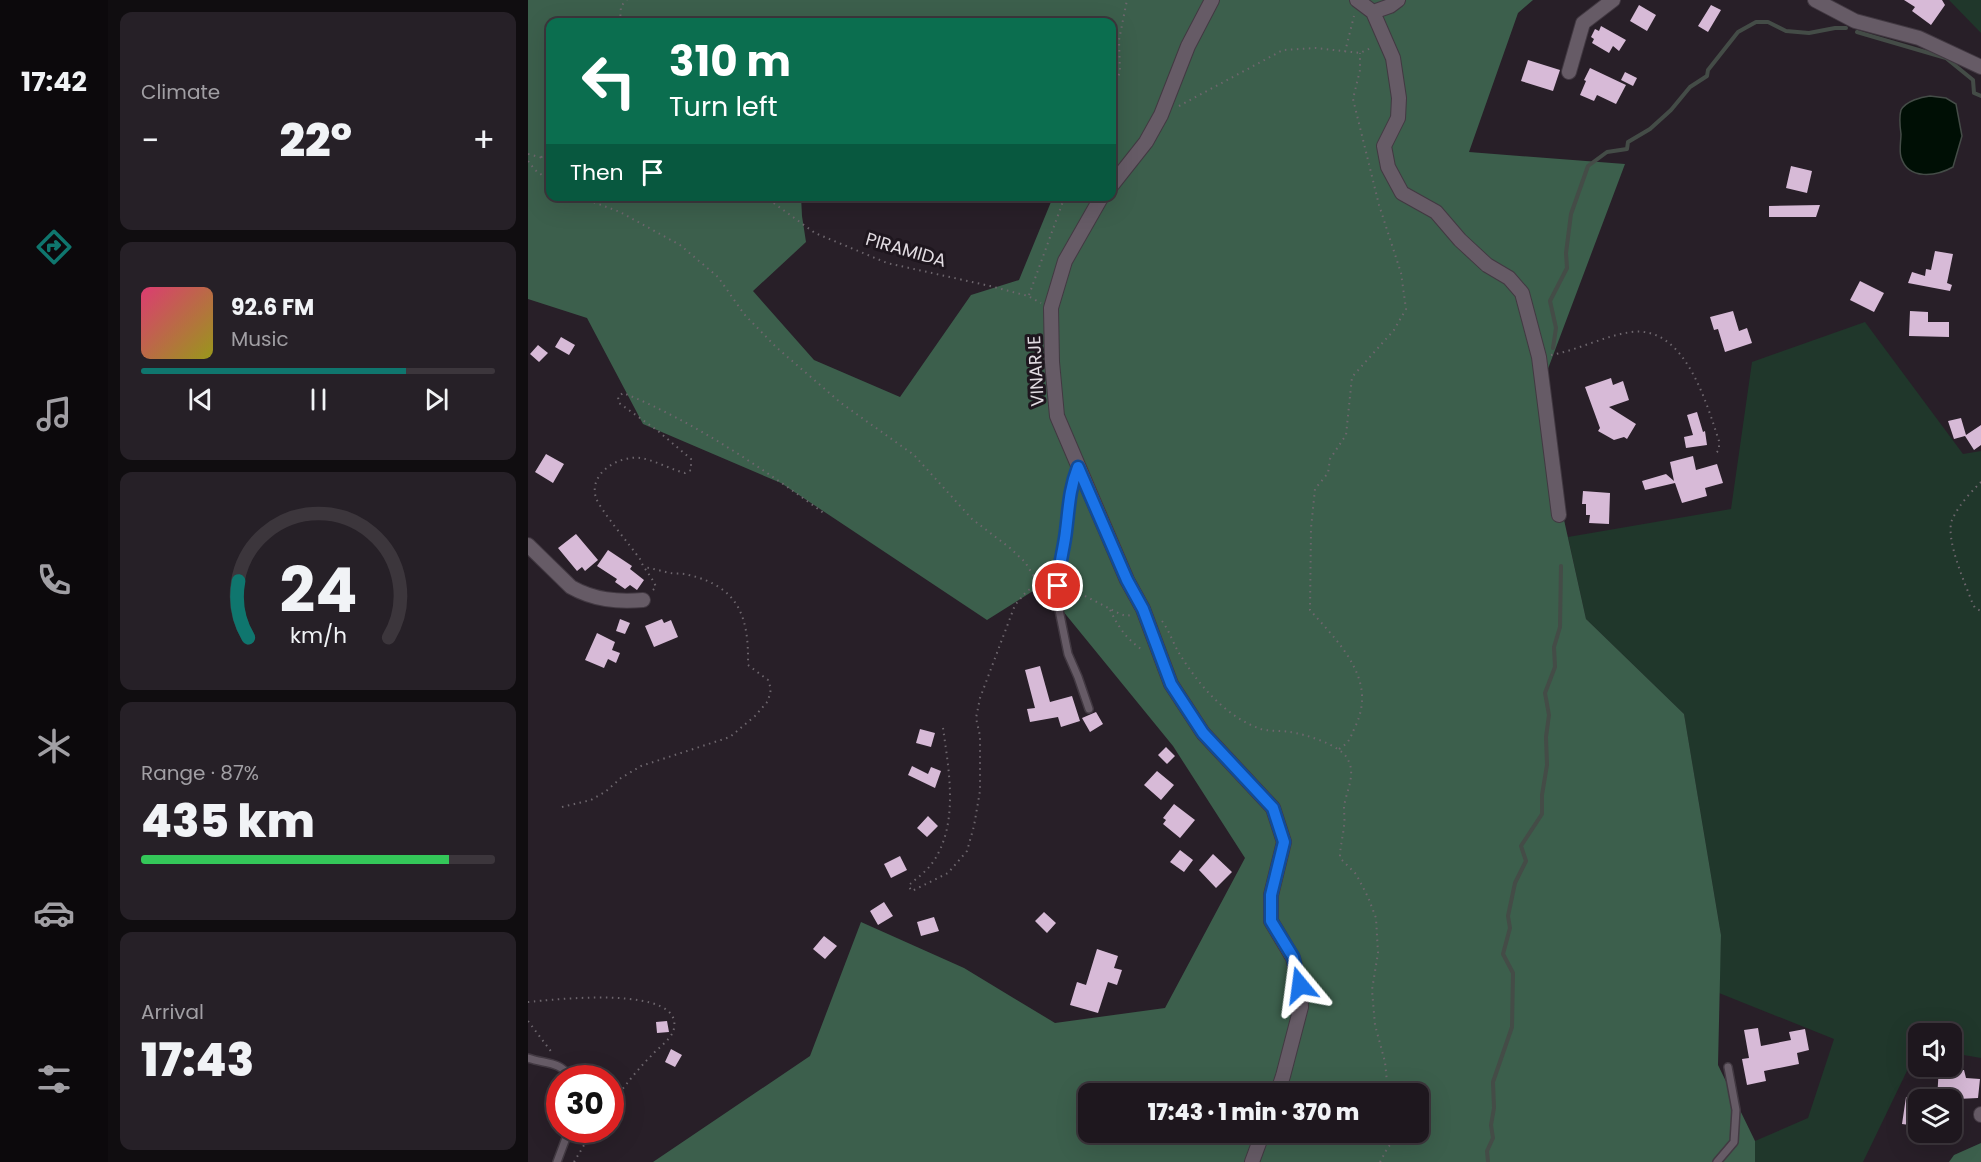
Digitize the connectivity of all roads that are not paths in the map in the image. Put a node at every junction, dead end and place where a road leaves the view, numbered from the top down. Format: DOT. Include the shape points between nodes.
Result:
graph roads {
  1 [pos="1212,0"];
  2 [pos="1398,0"];
  3 [pos="1613,0"];
  4 [pos="1815,0"];
  5 [pos="1358,1"];
  6 [pos="1373,12"];
  7 [pos="1981,67"];
  8 [pos="1569,72"];
  9 [pos="1116,180"];
  10 [pos="1099,201"];
  11 [pos="1078,467"];
  12 [pos="1558,514"];
  13 [pos="528,545"];
  14 [pos="643,600"];
  15 [pos="1089,709"];
  16 [pos="528,1058"];
  17 [pos="557,1065"];
  18 [pos="1728,1067"];
  19 [pos="1280,1083"];
  20 [pos="564,1143"];
  21 [pos="1259,1143"];
  22 [pos="557,1162"];
  23 [pos="1252,1162"];
  24 [pos="1717,1162"];
  1 -- 9 [label="street" via="1188,46 1161,115 1146,142"];
  2 -- 6 [label="street"];
  3 -- 8 [label="street" via="1583,23"];
  4 -- 7 [label="street" via="1855,21 1919,38"];
  5 -- 6 [label="street"];
  6 -- 12 [label="street" via="1393,58 1399,98 1398,117 1384,146 1388,167 1402,192 1436,212 1480,259 1509,278 1522,293 1539,357"];
  10 -- 11 [label="street, VINARJE" via="1065,261 1051,308 1057,416"];
  11 -- 15 [label="lane" via="1070,486 1058,586 1064,638"];
  11 -- 19 [label="street, VINARJE" via="1143,609 1171,684 1203,733 1273,808 1284,842 1271,895 1271,921 1293,957 1301,1007"];
  13 -- 14 [label="street" via="579,592 617,602"];
  16 -- 17 [label="lane"];
  18 -- 24 [label="lane" via="1736,1110 1734,1142"];
  20 -- 22 [label="lane"];
  21 -- 23 [label="street"];
}
